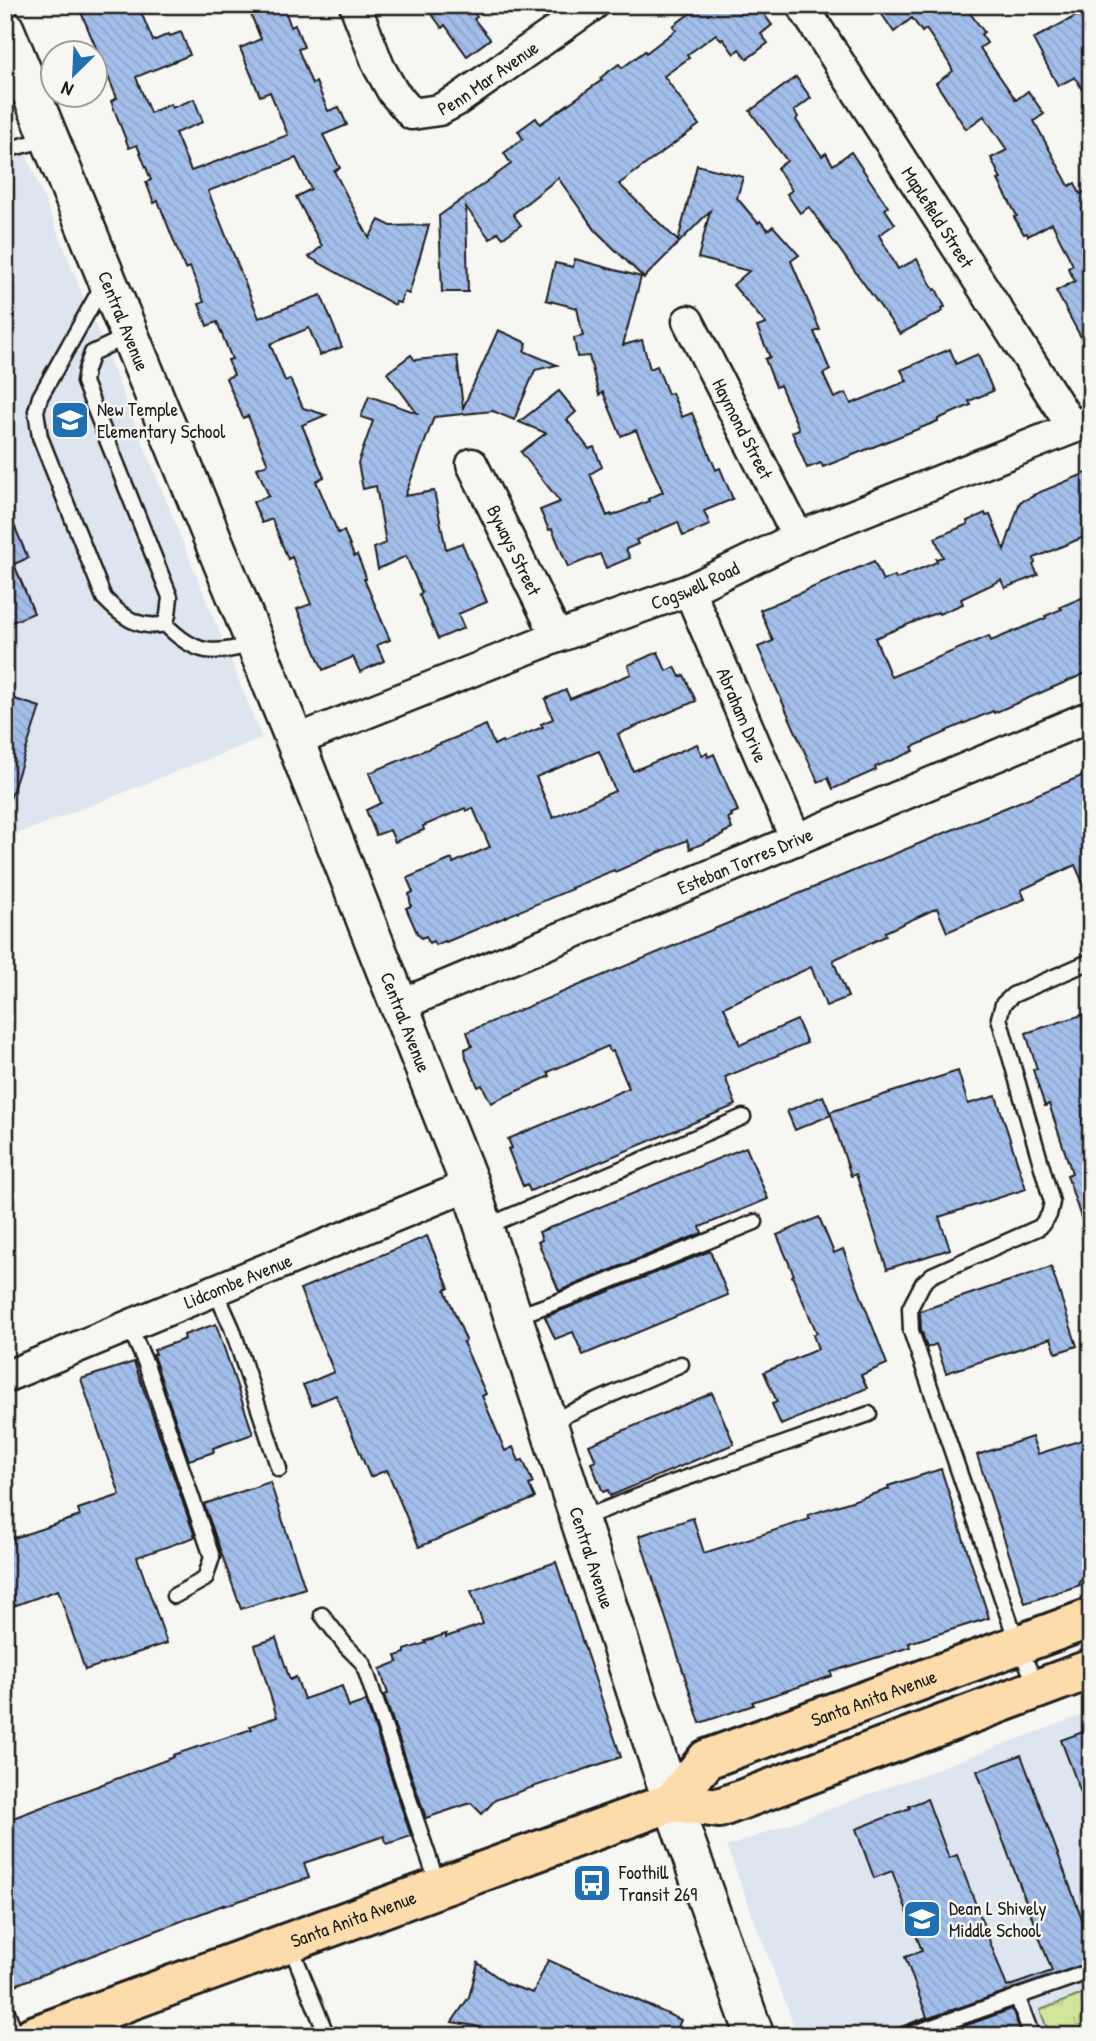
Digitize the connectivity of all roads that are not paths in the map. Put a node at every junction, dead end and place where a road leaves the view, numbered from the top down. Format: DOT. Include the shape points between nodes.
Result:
graph roads {
  1 [pos="355,5"];
  2 [pos="593,5"];
  3 [pos="802,5"];
  4 [pos="5,29"];
  5 [pos="50,138"];
  6 [pos="5,150"];
  7 [pos="107,279"];
  8 [pos="688,321"];
  9 [pos="130,335"];
  10 [pos="1082,424"];
  11 [pos="472,464"];
  12 [pos="798,537"];
  13 [pos="689,590"];
  14 [pos="165,624"];
  15 [pos="557,637"];
  16 [pos="255,644"];
  17 [pos="1091,716"];
  18 [pos="295,741"];
  19 [pos="796,841"];
  20 [pos="1091,961"];
  21 [pos="400,1005"];
  22 [pos="743,1117"];
  23 [pos="470,1185"];
  24 [pos="755,1222"];
  25 [pos="484,1228"];
  26 [pos="215,1290"];
  27 [pos="513,1317"];
  28 [pos="129,1326"];
  29 [pos="681,1364"];
  30 [pos="5,1377"];
  31 [pos="869,1414"];
  32 [pos="548,1423"];
  33 [pos="279,1469"];
  34 [pos="579,1519"];
  35 [pos="174,1596"];
  36 [pos="322,1615"];
  37 [pos="1091,1618"];
  38 [pos="1018,1645"];
  39 [pos="1091,1669"];
  40 [pos="1038,1689"];
  41 [pos="672,1802"];
  42 [pos="438,1886"];
  43 [pos="289,1941"];
  44 [pos="1091,1971"];
  45 [pos="1017,1996"];
  46 [pos="5,2006"];
  47 [pos="16,2036"];
  48 [pos="33,2036"];
  49 [pos="327,2036"];
  50 [pos="755,2036"];
  51 [pos="905,2036"];
  52 [pos="1032,2036"];
  1 -- 2 [label="street, Penn Mar Avenue" via="379,67 412,114 439,110 456,101"];
  3 -- 10 [label="street, Maplefield Street"];
  4 -- 5 [label="street, Central Avenue"];
  5 -- 6 [label="lane"];
  5 -- 7 [label="street, Central Avenue"];
  7 -- 9 [label="street, Central Avenue"];
  7 -- 14 [label="lane" via="40,397 36,411 40,437 104,598 137,623"];
  8 -- 12 [label="street, Haymond Street"];
  9 -- 14 [label="lane" via="92,353 84,382 170,597"];
  9 -- 16 [label="street, Central Avenue"];
  10 -- 12 [label="street, Cogswell Road"];
  11 -- 15 [label="street, Byways Street"];
  12 -- 13 [label="street, Cogswell Road"];
  13 -- 15 [label="street, Cogswell Road"];
  13 -- 19 [label="street, Abraham Drive"];
  14 -- 16 [label="lane" via="196,647 219,652"];
  15 -- 18 [label="street, Cogswell Road"];
  16 -- 18 [label="street, Central Avenue"];
  17 -- 19 [label="street, Esteban Torres Drive"];
  18 -- 21 [label="street, Central Avenue"];
  19 -- 21 [label="street, Esteban Torres Drive"];
  20 -- 38 [label="lane" via="1013,995 1003,1004 999,1018 1052,1202 1049,1216 1040,1227 932,1275 910,1308 911,1331"];
  21 -- 23 [label="street, Central Avenue"];
  22 -- 25 [label="lane"];
  23 -- 25 [label="street, Central Avenue"];
  23 -- 26 [label="street, Lidcombe Avenue"];
  24 -- 27 [label="lane"];
  25 -- 27 [label="street, Central Avenue"];
  26 -- 28 [label="street, Lidcombe Avenue"];
  26 -- 33 [label="lane"];
  27 -- 32 [label="street, Central Avenue"];
  28 -- 30 [label="street, Lidcombe Avenue"];
  28 -- 35 [label="lane" via="212,1557 205,1579"];
  29 -- 32 [label="lane"];
  31 -- 34 [label="lane"];
  32 -- 34 [label="street, Central Avenue"];
  34 -- 41 [label="street, Central Avenue"];
  36 -- 42 [label="lane" via="363,1663"];
  37 -- 38 [label="main road, Santa Anita Avenue"];
  38 -- 40 [label="lane"];
  38 -- 41 [label="main road, Santa Anita Avenue" via="707,1759"];
  39 -- 40 [label="main road, Santa Anita Avenue"];
  40 -- 41 [label="main road, Santa Anita Avenue" via="719,1808"];
  41 -- 42 [label="main road, Santa Anita Avenue"];
  41 -- 50 [label="street, Central Avenue"];
  42 -- 43 [label="main road, Santa Anita Avenue"];
  43 -- 48 [label="main road, Santa Anita Avenue"];
  43 -- 49 [label="lane"];
  44 -- 45 [label="lane"];
  45 -- 51 [label="lane"];
  45 -- 52 [label="lane"];
  46 -- 47 [label="lane"];
}
